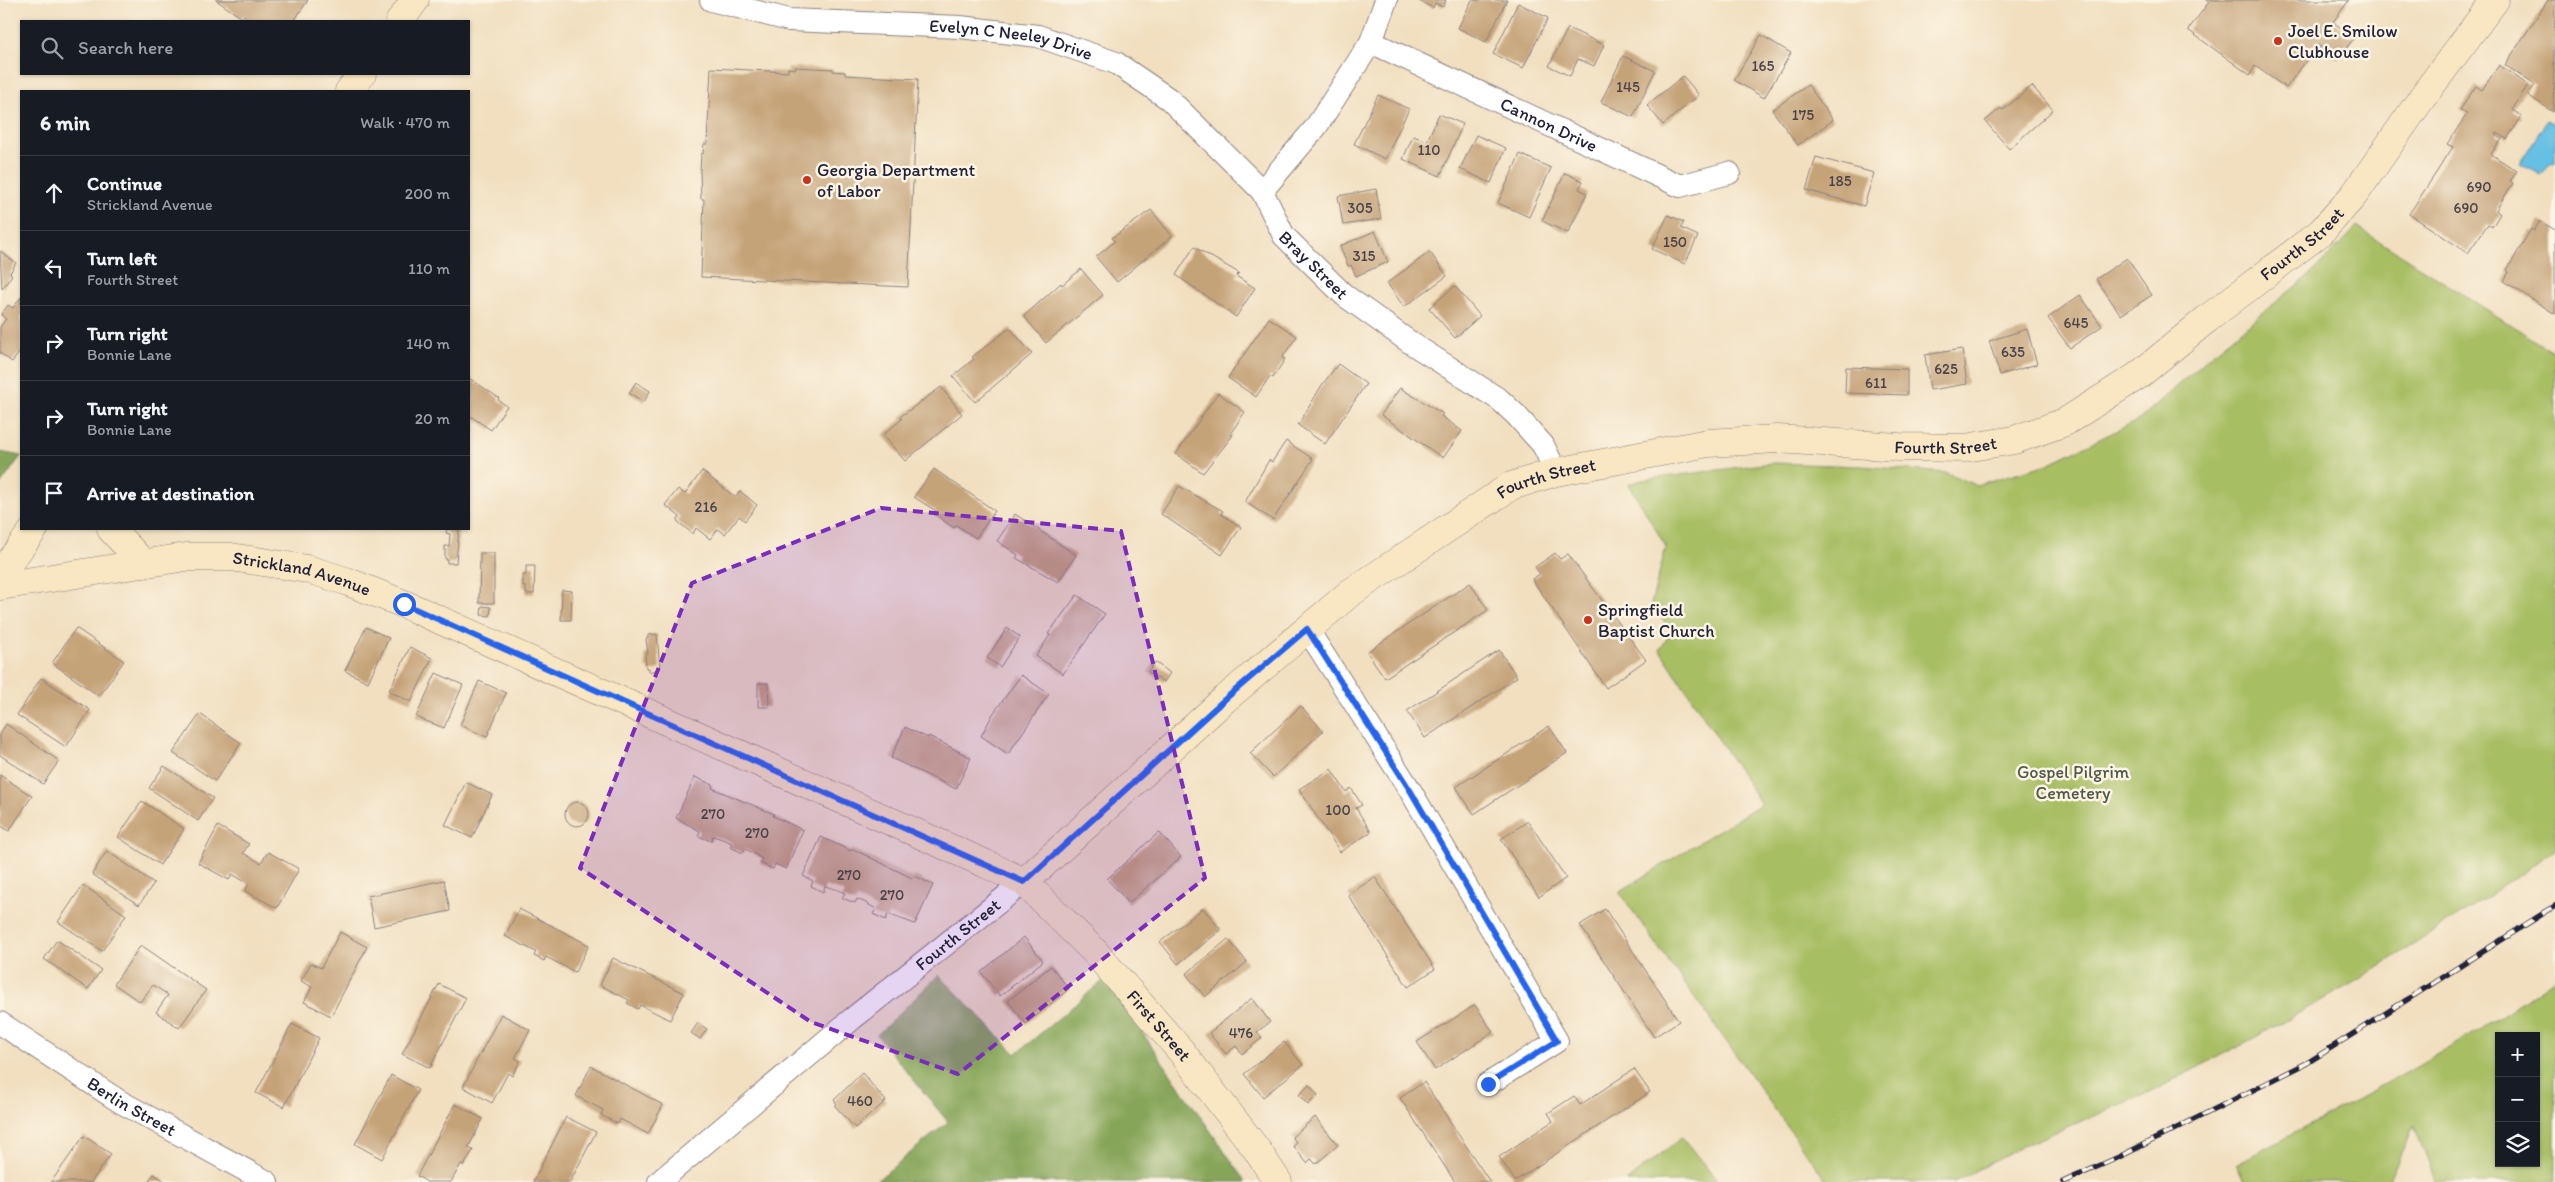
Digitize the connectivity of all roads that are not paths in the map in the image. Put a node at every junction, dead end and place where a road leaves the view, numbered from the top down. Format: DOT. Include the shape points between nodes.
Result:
graph roads {
  1 [pos="415,0"];
  2 [pos="711,0"];
  3 [pos="1386,0"];
  4 [pos="2495,0"];
  5 [pos="401,20"];
  6 [pos="1371,42"];
  7 [pos="361,75"];
  8 [pos="350,90"];
  9 [pos="1729,173"];
  10 [pos="1262,191"];
  11 [pos="1556,472"];
  12 [pos="33,530"];
  13 [pos="112,530"];
  14 [pos="144,564"];
  15 [pos="0,576"];
  16 [pos="0,586"];
  17 [pos="1307,629"];
  18 [pos="1024,882"];
  19 [pos="0,1023"];
  20 [pos="1488,1084"];
  21 [pos="268,1182"];
  22 [pos="659,1182"];
  23 [pos="1278,1182"];
  1 -- 5 [label="street"];
  2 -- 10 [label="street, Evelyn C Neeley Drive" via="789,20 960,27 1038,36 1116,63 1169,99"];
  3 -- 6 [label="street"];
  4 -- 11 [label="street, Fourth Street" via="2354,195 2321,232 2138,374 2065,422 2014,440 1965,448 1898,447 1810,439 1745,439"];
  6 -- 9 [label="street, Cannon Drive" via="1680,186"];
  6 -- 10 [label="street" via="1316,127"];
  7 -- 8 [label="street"];
  10 -- 11 [label="street, Bray Street" via="1284,236 1344,295 1500,400 1543,445"];
  11 -- 17 [label="street, Fourth Street" via="1511,486 1470,511 1350,593"];
  12 -- 15 [label="street"];
  13 -- 14 [label="street"];
  14 -- 16 [label="street, Strickland Avenue"];
  14 -- 18 [label="street, Strickland Avenue" via="186,557 230,557 308,570 346,581 677,725"];
  17 -- 18 [label="street, Fourth Street"];
  17 -- 20 [label="street" via="1410,790 1557,1041"];
  18 -- 22 [label="street, Fourth Street" via="852,1018"];
  18 -- 23 [label="street, First Street" via="1095,952 1182,1051"];
  19 -- 21 [label="street, Berlin Street" via="119,1101"];
}
